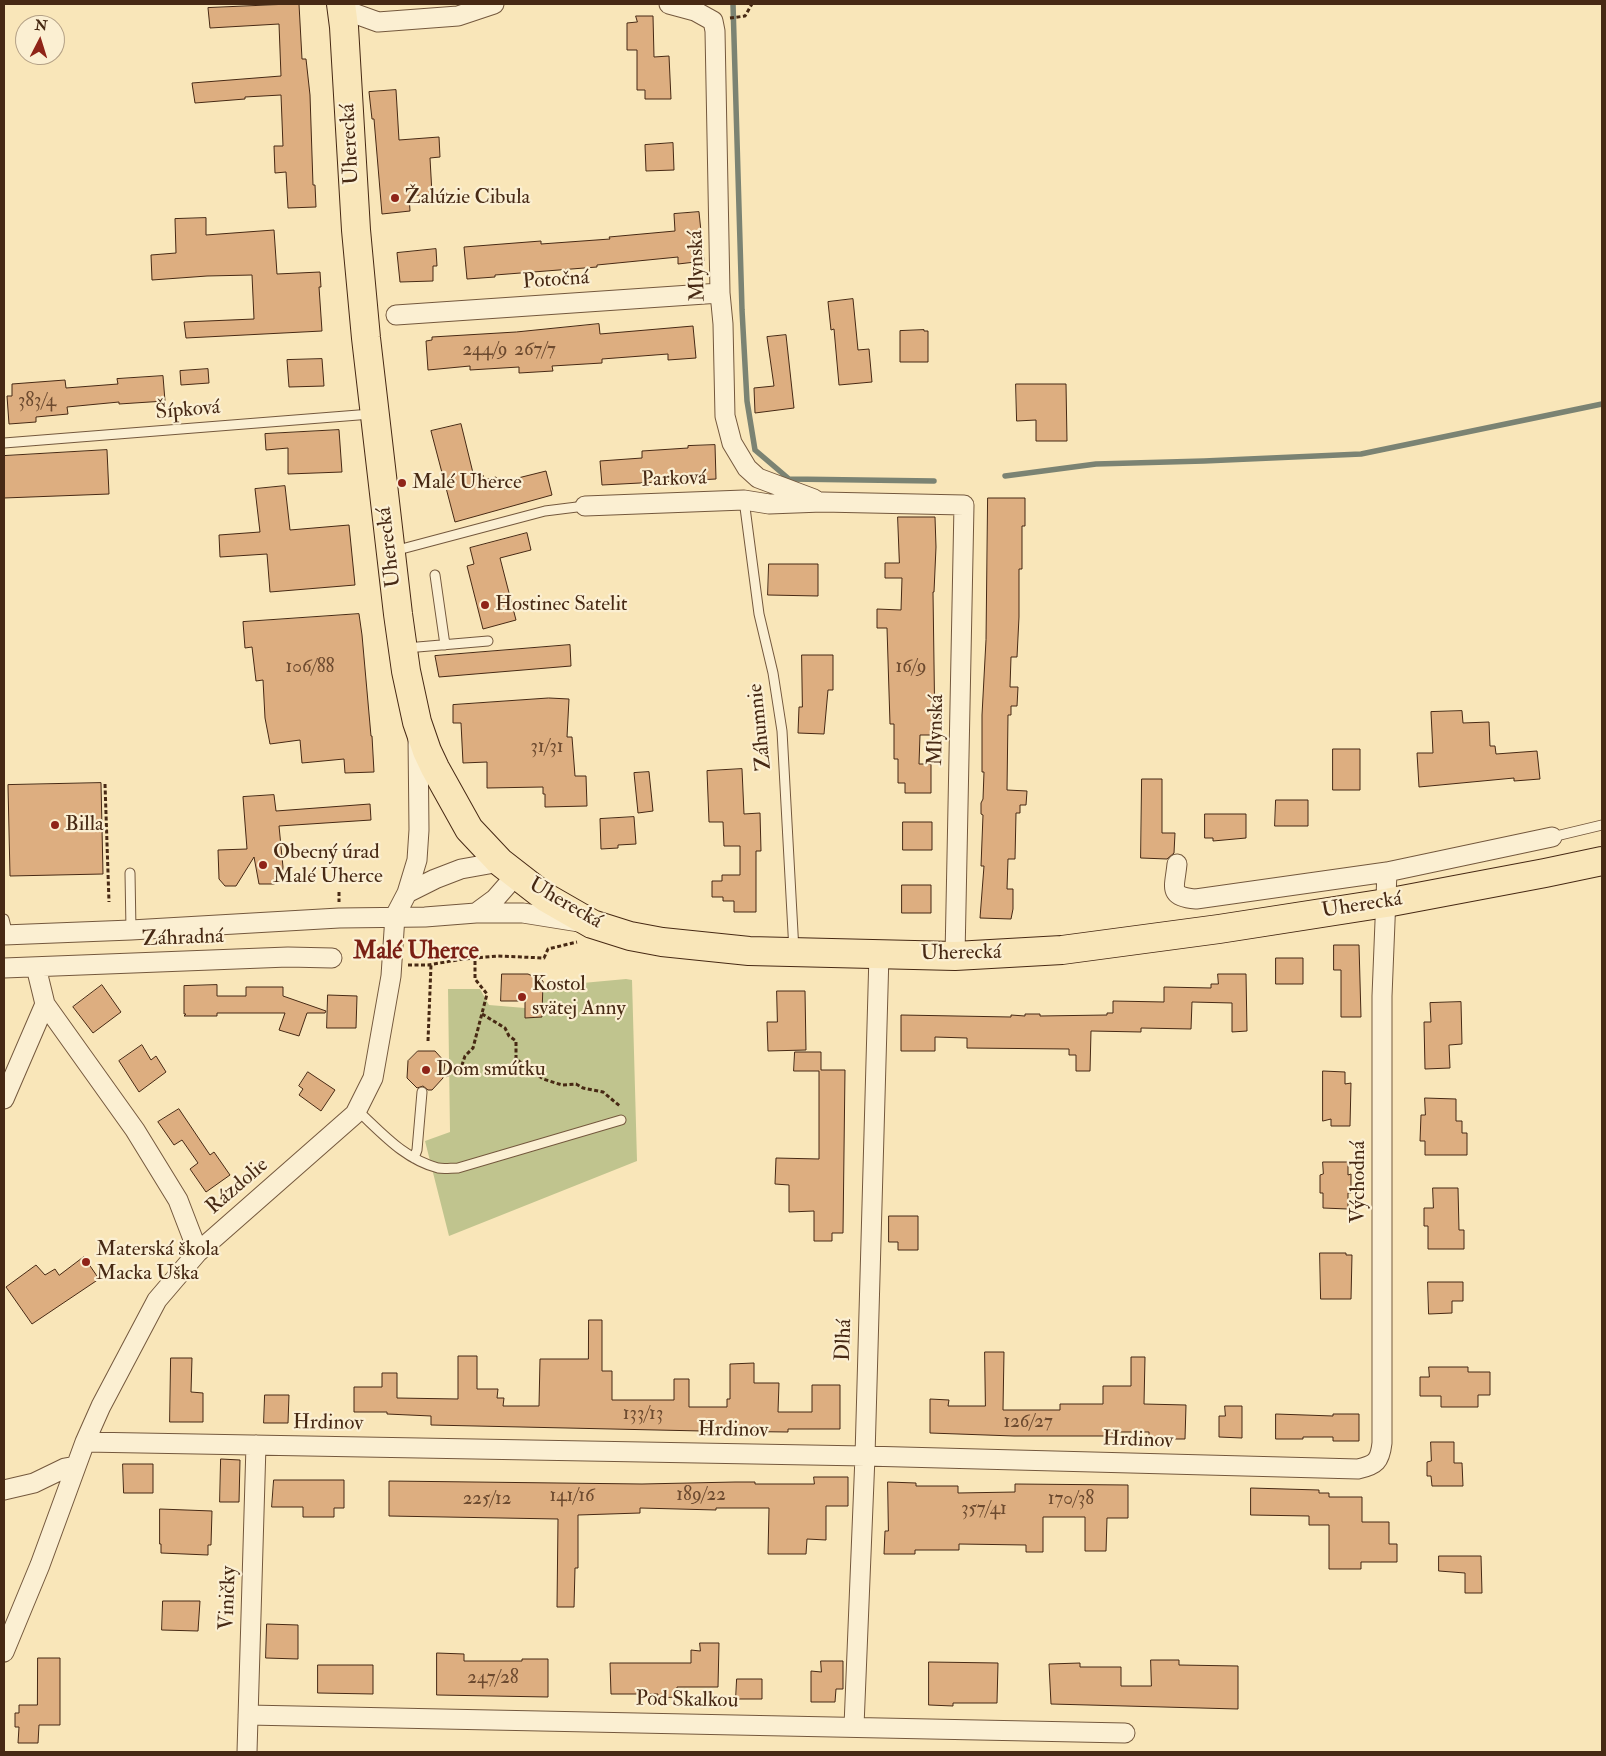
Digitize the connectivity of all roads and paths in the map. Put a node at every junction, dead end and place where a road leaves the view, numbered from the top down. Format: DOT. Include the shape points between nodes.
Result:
graph roads {
  1 [pos="494,4"];
  2 [pos="669,4"];
  3 [pos="752,4"];
  4 [pos="342,5"];
  5 [pos="741,17"];
  6 [pos="720,293"];
  7 [pos="396,315"];
  8 [pos="374,414"];
  9 [pos="4,442"];
  10 [pos="744,500"];
  11 [pos="822,502"];
  12 [pos="964,505"];
  13 [pos="586,506"];
  14 [pos="391,552"];
  15 [pos="435,574"];
  16 [pos="488,642"];
  17 [pos="445,645"];
  18 [pos="403,648"];
  19 [pos="418,722"];
  20 [pos="105,784"];
  21 [pos="1602,825"];
  22 [pos="1552,837"];
  23 [pos="1602,861"];
  24 [pos="1177,864"];
  25 [pos="508,869"];
  26 [pos="1387,872"];
  27 [pos="130,873"];
  28 [pos="407,893"];
  29 [pos="108,902"];
  30 [pos="1386,903"];
  31 [pos="476,913"];
  32 [pos="395,916"];
  33 [pos="5,930"];
  34 [pos="131,930"];
  35 [pos="587,933"];
  36 [pos="794,953"];
  37 [pos="879,954"];
  38 [pos="955,956"];
  39 [pos="332,958"];
  40 [pos="475,958"];
  41 [pos="404,964"];
  42 [pos="431,965"];
  43 [pos="36,967"];
  44 [pos="4,968"];
  45 [pos="45,1004"];
  46 [pos="482,1014"];
  47 [pos="428,1041"];
  48 [pos="446,1076"];
  49 [pos="422,1092"];
  50 [pos="4,1098"];
  51 [pos="357,1110"];
  52 [pos="622,1120"];
  53 [pos="414,1158"];
  54 [pos="198,1252"];
  55 [pos="85,1442"];
  56 [pos="256,1445"];
  57 [pos="865,1456"];
  58 [pos="1378,1461"];
  59 [pos="76,1466"];
  60 [pos="4,1490"];
  61 [pos="4,1652"];
  62 [pos="248,1715"];
  63 [pos="854,1726"];
  64 [pos="1125,1733"];
  65 [pos="247,1752"];
  1 -- 4 [label="street" via="458,16 378,22"];
  2 -- 6 [label="street, Mlynská" via="713,21 715,30"];
  3 -- 5 [label="path"];
  4 -- 8 [label="main road, Uherecká" via="356,230"];
  6 -- 7 [label="street, Potočná"];
  6 -- 11 [label="street, Mlynská" via="725,416 732,443 747,468 758,478"];
  8 -- 9 [label="lane, Šípková"];
  8 -- 14 [label="main road, Uherecká"];
  10 -- 11 [label="street, Parková" via="769,504"];
  10 -- 13 [label="street, Parková"];
  10 -- 36 [label="lane, Záhumnie" via="758,614 773,673 782,731"];
  11 -- 12 [label="street, Parková"];
  12 -- 38 [label="street, Mlynská"];
  13 -- 14 [label="lane, Parková" via="545,511"];
  14 -- 18 [label="main road, Uherecká"];
  15 -- 17 [label="lane"];
  16 -- 17 [label="lane"];
  17 -- 18 [label="lane"];
  18 -- 19 [label="main road, Uherecká"];
  19 -- 25 [label="main road, Uherecká" via="427,751 454,805 469,829"];
  19 -- 28 [label="street" via="419,830 417,860"];
  20 -- 29 [label="path"];
  21 -- 22 [label="lane"];
  22 -- 26 [label="street"];
  23 -- 30 [label="main road, Uherecká"];
  24 -- 26 [label="street" via="1175,890 1178,896 1196,899"];
  25 -- 28 [label="street" via="461,869"];
  25 -- 31 [label="street" via="495,899"];
  25 -- 35 [label="main road, Uherecká"];
  26 -- 30 [label="street, Východná"];
  27 -- 34 [label="lane"];
  28 -- 32 [label="street"];
  30 -- 38 [label="main road, Uherecká" via="1062,950"];
  30 -- 58 [label="street, Východná" via="1382,1005 1382,1443"];
  31 -- 32 [label="street"];
  31 -- 35 [label="street" via="523,913"];
  32 -- 34 [label="street"];
  32 -- 51 [label="street, Rázdolie" via="384,1024 373,1078"];
  33 -- 34 [label="street"];
  35 -- 36 [label="main road, Uherecká" via="716,949"];
  35 -- 40 [label="path" via="548,949 544,958"];
  36 -- 37 [label="main road, Uherecká"];
  37 -- 38 [label="main road, Uherecká"];
  37 -- 57 [label="street, Dlhá"];
  39 -- 43 [label="street, Záhradná"];
  40 -- 42 [label="path"];
  40 -- 46 [label="path" via="475,978 487,994"];
  41 -- 42 [label="path"];
  42 -- 47 [label="path"];
  43 -- 44 [label="street, Záhradná"];
  43 -- 45 [label="street"];
  45 -- 50 [label="street"];
  45 -- 54 [label="street" via="136,1130 178,1200"];
  46 -- 48 [label="path" via="473,1048 465,1056 462,1068"];
  46 -- 52 [label="path" via="504,1028 516,1041 516,1059 522,1064 543,1079 603,1092 622,1107"];
  49 -- 53 [label="lane"];
  51 -- 53 [label="lane"];
  51 -- 54 [label="street, Rázdolie"];
  52 -- 53 [label="lane" via="458,1168 439,1168"];
  54 -- 55 [label="street, Rázdolie" via="157,1300"];
  55 -- 56 [label="street, Hrdinov"];
  55 -- 59 [label="street, Rázdolie"];
  56 -- 57 [label="street, Hrdinov"];
  56 -- 62 [label="street, Viničky"];
  57 -- 58 [label="street, Hrdinov" via="1358,1469 1370,1467"];
  57 -- 63 [label="street, Dlhá"];
  59 -- 60 [label="street"];
  59 -- 61 [label="street, Rázdolie"];
  62 -- 63 [label="street, Pod Skalkou"];
  62 -- 65 [label="street, Viničky"];
  63 -- 64 [label="street, Pod Skalkou"];
}
